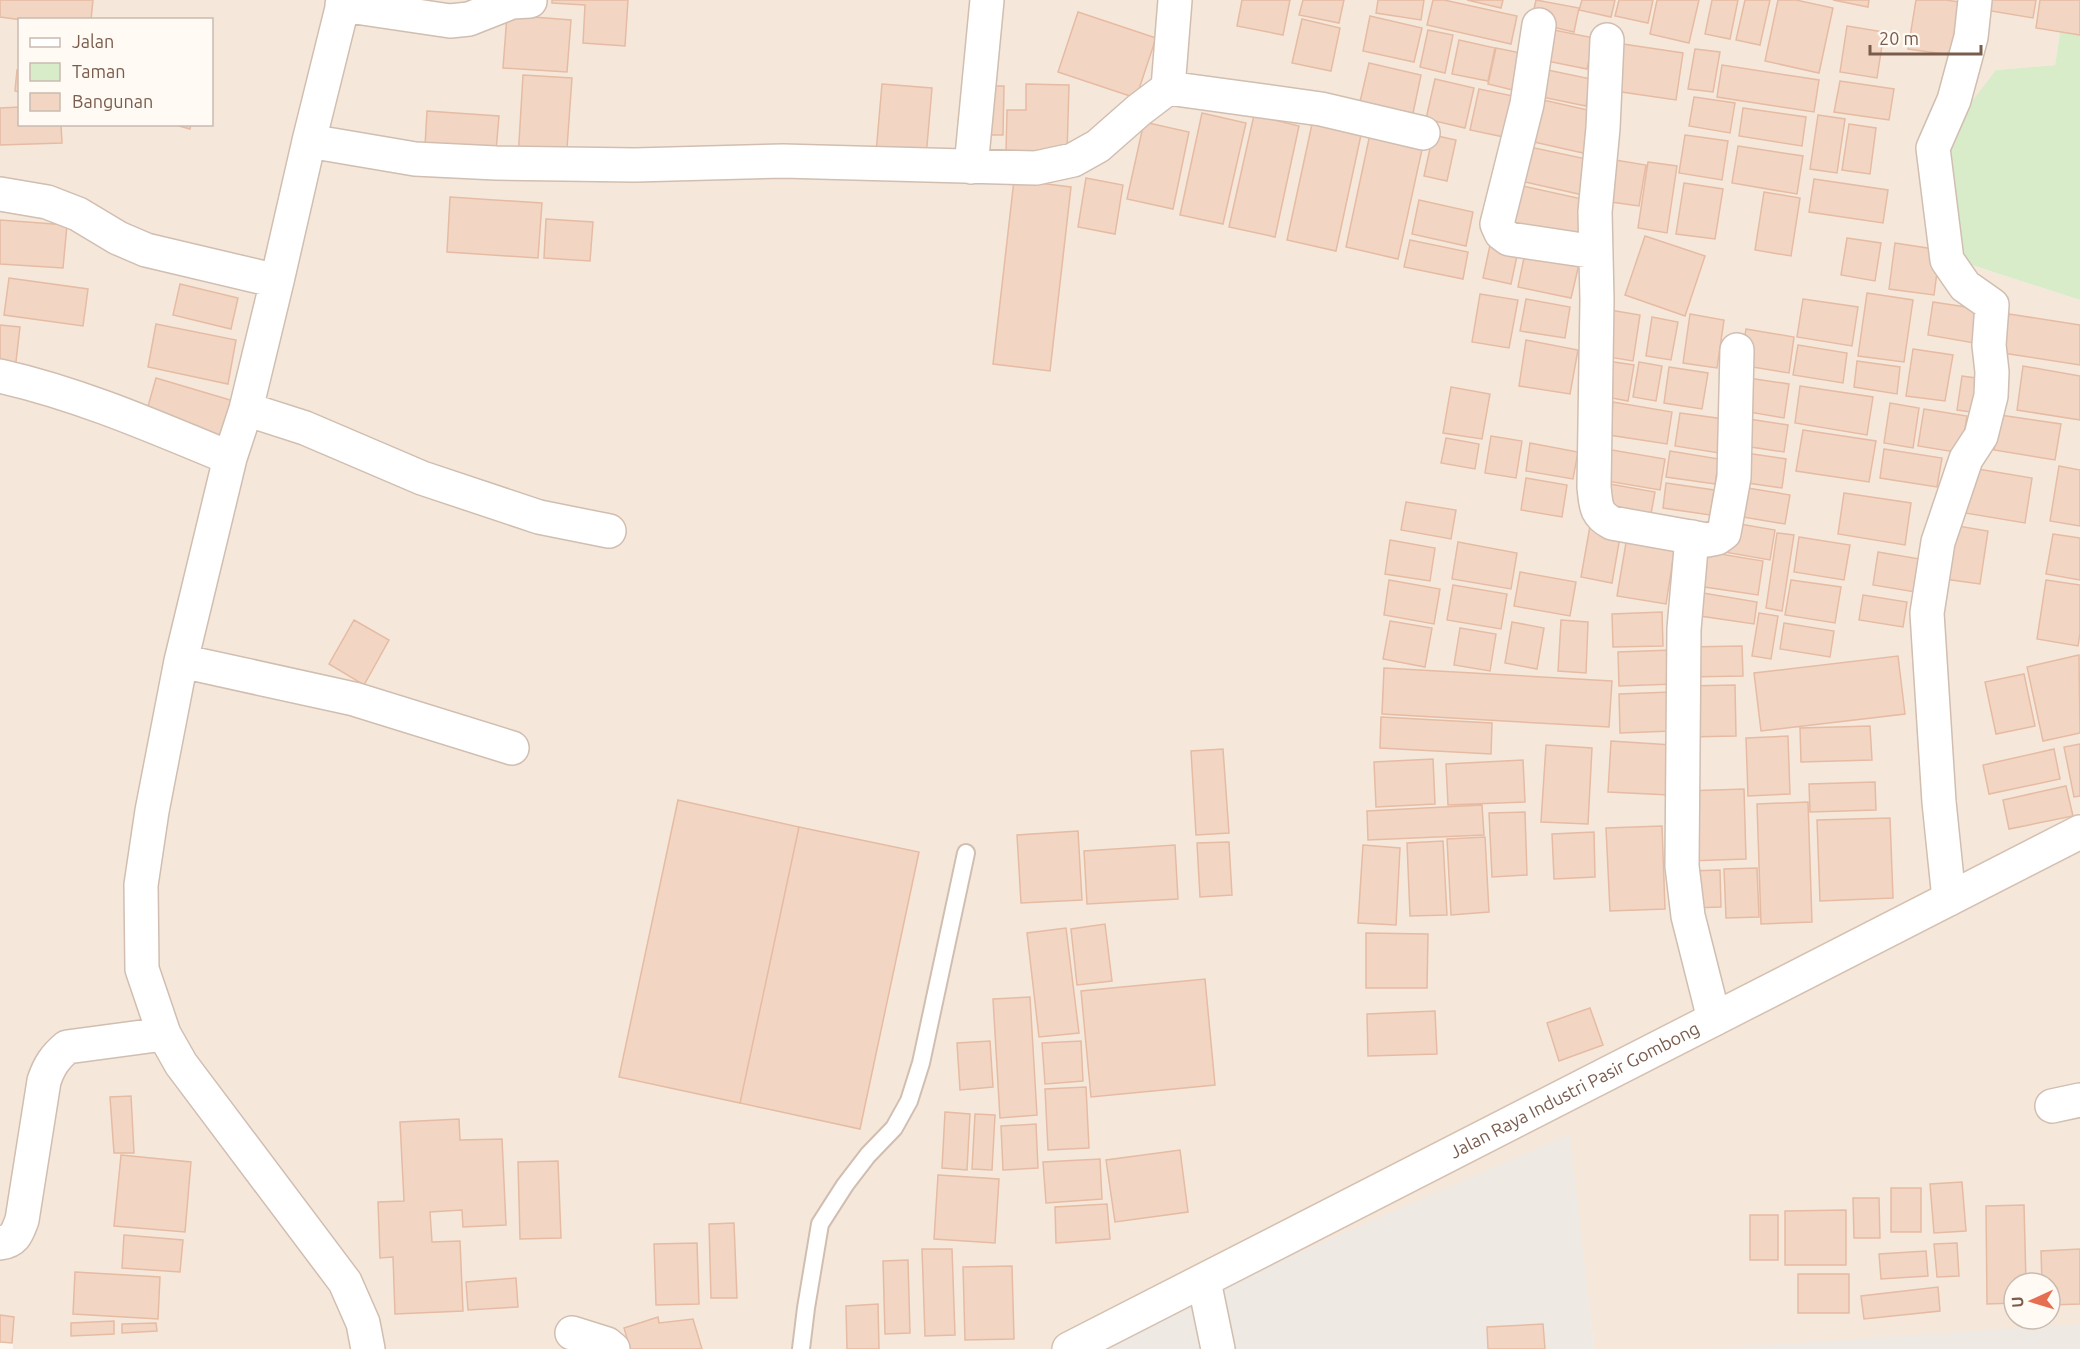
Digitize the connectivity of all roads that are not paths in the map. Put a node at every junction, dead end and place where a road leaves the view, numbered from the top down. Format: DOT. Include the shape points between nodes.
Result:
graph roads {
  1 [pos="987,0"];
  2 [pos="1175,0"];
  3 [pos="1975,0"];
  4 [pos="530,1"];
  5 [pos="343,3"];
  6 [pos="1539,25"];
  7 [pos="1607,40"];
  8 [pos="1168,88"];
  9 [pos="1423,133"];
  10 [pos="309,141"];
  11 [pos="971,167"];
  12 [pos="0,194"];
  13 [pos="1596,252"];
  14 [pos="278,281"];
  15 [pos="1737,350"];
  16 [pos="0,376"];
  17 [pos="246,409"];
  18 [pos="231,458"];
  19 [pos="609,531"];
  20 [pos="1692,537"];
  21 [pos="181,661"];
  22 [pos="512,748"];
  23 [pos="2080,832"];
  24 [pos="966,853"];
  25 [pos="1949,900"];
  26 [pos="1714,1019"];
  27 [pos="164,1034"];
  28 [pos="0,1243"];
  29 [pos="1204,1281"];
  30 [pos="572,1333"];
  31 [pos="368,1349"];
  32 [pos="613,1349"];
  33 [pos="801,1349"];
  34 [pos="1069,1349"];
  35 [pos="1218,1349"];
  1 -- 11 [label="street"];
  2 -- 8 [label="street"];
  3 -- 25 [label="street" via="1971,37 1954,100 1933,148 1947,260 1965,286 1992,305 1991,396 1981,436 1966,459 1938,542 1927,613"];
  4 -- 5 [label="street" via="513,2 469,19 450,21"];
  5 -- 10 [label="street"];
  6 -- 13 [label="street" via="1527,104 1497,224 1509,239"];
  7 -- 13 [label="street" via="1595,212"];
  8 -- 9 [label="street" via="1321,109"];
  8 -- 11 [label="street" via="1098,146 1073,160 1036,168"];
  10 -- 11 [label="street" via="415,159 496,163 783,161"];
  10 -- 14 [label="street"];
  12 -- 14 [label="street" via="47,202 146,250"];
  13 -- 20 [label="street" via="1596,507 1601,517 1612,523"];
  14 -- 17 [label="street"];
  15 -- 20 [label="street" via="1734,477 1728,516 1724,532 1717,538"];
  16 -- 18 [label="street" via="109,407"];
  17 -- 18 [label="street"];
  17 -- 19 [label="street" via="305,428 422,478 539,517"];
  18 -- 21 [label="street"];
  20 -- 26 [label="street" via="1684,629 1682,866 1688,916"];
  21 -- 22 [label="street" via="354,699"];
  21 -- 27 [label="street" via="141,885 142,969"];
  23 -- 25 [label="street, Jalan Raya Industri Pasir Gombong"];
  24 -- 33 [label="lane" via="921,1064 894,1128 868,1155 820,1224"];
  25 -- 26 [label="street, Jalan Raya Industri Pasir Gombong"];
  26 -- 29 [label="street, Jalan Raya Industri Pasir Gombong"];
  27 -- 28 [label="street" via="67,1047 57,1055 44,1081 22,1220 16,1236"];
  27 -- 31 [label="street" via="220,1118 345,1282 363,1323"];
  29 -- 34 [label="street, Jalan Raya Industri Pasir Gombong"];
  29 -- 35 [label="street"];
  30 -- 32 [label="street"];
}
